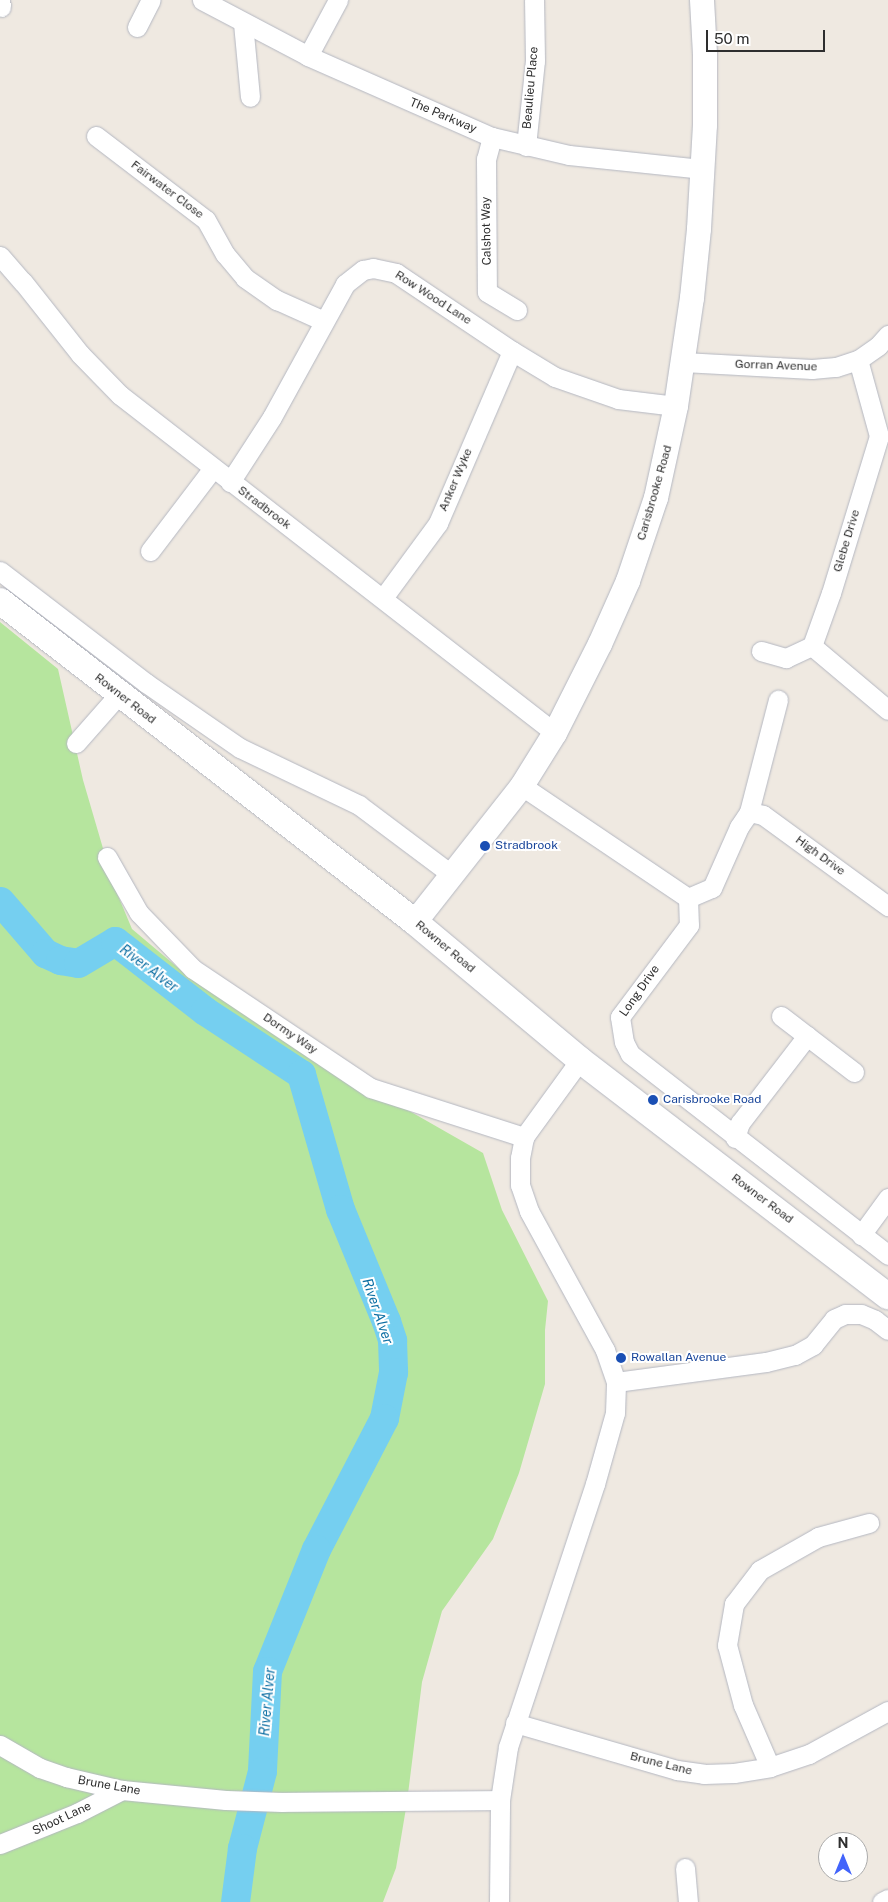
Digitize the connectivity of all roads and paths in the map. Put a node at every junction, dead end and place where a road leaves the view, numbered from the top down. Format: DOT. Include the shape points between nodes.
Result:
graph roads {
  1 [pos="0,0"];
  2 [pos="151,0"];
  3 [pos="202,0"];
  4 [pos="338,0"];
  5 [pos="534,0"];
  6 [pos="702,0"];
  7 [pos="0,7"];
  8 [pos="243,23"];
  9 [pos="137,27"];
  10 [pos="308,56"];
  11 [pos="250,97"];
  12 [pos="96,136"];
  13 [pos="492,137"];
  14 [pos="526,146"];
  15 [pos="703,169"];
  16 [pos="0,256"];
  17 [pos="517,310"];
  18 [pos="324,321"];
  19 [pos="888,335"];
  20 [pos="512,352"];
  21 [pos="858,360"];
  22 [pos="683,362"];
  23 [pos="676,406"];
  24 [pos="884,436"];
  25 [pos="213,468"];
  26 [pos="230,482"];
  27 [pos="150,551"];
  28 [pos="0,571"];
  29 [pos="383,598"];
  30 [pos="0,601"];
  31 [pos="812,646"];
  32 [pos="761,650"];
  33 [pos="119,694"];
  34 [pos="778,700"];
  35 [pos="888,710"];
  36 [pos="555,733"];
  37 [pos="76,743"];
  38 [pos="522,786"];
  39 [pos="749,812"];
  40 [pos="107,857"];
  41 [pos="451,874"];
  42 [pos="688,898"];
  43 [pos="888,906"];
  44 [pos="415,922"];
  45 [pos="781,1016"];
  46 [pos="807,1036"];
  47 [pos="580,1060"];
  48 [pos="854,1072"];
  49 [pos="524,1137"];
  50 [pos="735,1138"];
  51 [pos="888,1198"];
  52 [pos="861,1235"];
  53 [pos="888,1255"];
  54 [pos="888,1296"];
  55 [pos="888,1330"];
  56 [pos="616,1382"];
  57 [pos="869,1523"];
  58 [pos="888,1711"];
  59 [pos="515,1723"];
  60 [pos="0,1745"];
  61 [pos="770,1767"];
  62 [pos="122,1790"];
  63 [pos="500,1800"];
  64 [pos="0,1844"];
  65 [pos="685,1868"];
  66 [pos="888,1899"];
  67 [pos="499,1902"];
  68 [pos="688,1902"];
  69 [pos="882,1902"];
  1 -- 7 [label="street"];
  2 -- 9 [label="street"];
  3 -- 8 [label="street, The Parkway"];
  4 -- 10 [label="street"];
  5 -- 14 [label="street, Beaulieu Place" via="536,61"];
  6 -- 15 [label="street, Carisbrooke Road" via="705,54"];
  8 -- 10 [label="street, The Parkway"];
  8 -- 11 [label="street"];
  10 -- 13 [label="street, The Parkway"];
  12 -- 18 [label="street, Fairwater Close" via="206,220 245,278 277,300"];
  13 -- 14 [label="street, The Parkway"];
  13 -- 17 [label="street, Calshot Way" via="486,159 487,292"];
  14 -- 15 [label="street, The Parkway" via="569,155"];
  15 -- 22 [label="street, Carisbrooke Road"];
  16 -- 25 [label="street, Stradbrook" via="80,354 120,395"];
  18 -- 20 [label="street, Row Wood Lane" via="345,284 354,275 373,268 384,269 396,272"];
  18 -- 26 [label="street, Row Wood Lane" via="272,417"];
  19 -- 21 [label="street, Gorran Avenue"];
  20 -- 23 [label="street, Row Wood Lane" via="588,390 618,399"];
  20 -- 29 [label="street, Anker Wyke" via="438,523"];
  21 -- 22 [label="street, Gorran Avenue" via="836,367 812,369"];
  21 -- 24 [label="street, Glebe Drive"];
  22 -- 23 [label="street, Carisbrooke Road"];
  23 -- 36 [label="street, Carisbrooke Road" via="656,498 628,581"];
  24 -- 31 [label="street, Glebe Drive"];
  25 -- 26 [label="street, Stradbrook"];
  25 -- 27 [label="street"];
  26 -- 29 [label="street, Stradbrook"];
  28 -- 41 [label="street" via="146,683 240,748 359,805"];
  29 -- 36 [label="street, Stradbrook"];
  30 -- 33 [label="main road, Rowner Road"];
  31 -- 32 [label="street" via="786,658"];
  31 -- 35 [label="street"];
  33 -- 37 [label="street"];
  33 -- 44 [label="main road, Rowner Road"];
  34 -- 39 [label="street"];
  36 -- 38 [label="street, Carisbrooke Road"];
  38 -- 41 [label="street, Carisbrooke Road"];
  38 -- 42 [label="street"];
  39 -- 42 [label="street" via="712,888"];
  39 -- 43 [label="street, High Drive" via="763,815"];
  40 -- 49 [label="street, Dormy Way" via="139,913 193,969 209,980 371,1088"];
  41 -- 44 [label="street, Carisbrooke Road"];
  42 -- 50 [label="street, Long Drive" via="689,925 620,1017 624,1042 630,1054"];
  44 -- 47 [label="main road, Rowner Road"];
  45 -- 46 [label="street"];
  46 -- 48 [label="street"];
  46 -- 50 [label="street" via="740,1123"];
  47 -- 49 [label="street"];
  47 -- 54 [label="main road, Rowner Road"];
  49 -- 56 [label="street" via="520,1184 529,1211 604,1350"];
  50 -- 52 [label="street, Long Drive"];
  51 -- 52 [label="street"];
  52 -- 53 [label="street, Long Drive"];
  55 -- 56 [label="street" via="861,1314 845,1314 834,1319 813,1345 795,1355 766,1362"];
  56 -- 59 [label="street" via="615,1413 595,1484"];
  57 -- 61 [label="street" via="818,1537 760,1570 734,1604 727,1645 743,1705"];
  58 -- 61 [label="street, Brune Lane" via="809,1754"];
  59 -- 61 [label="street, Brune Lane" via="677,1770 704,1774"];
  59 -- 63 [label="street"];
  60 -- 62 [label="street, Brune Lane" via="40,1768 74,1780"];
  62 -- 63 [label="street, Brune Lane" via="282,1802"];
  62 -- 64 [label="street, Shoot Lane" via="54,1824"];
  63 -- 67 [label="street"];
  65 -- 68 [label="street"];
  66 -- 69 [label="street"];
}
